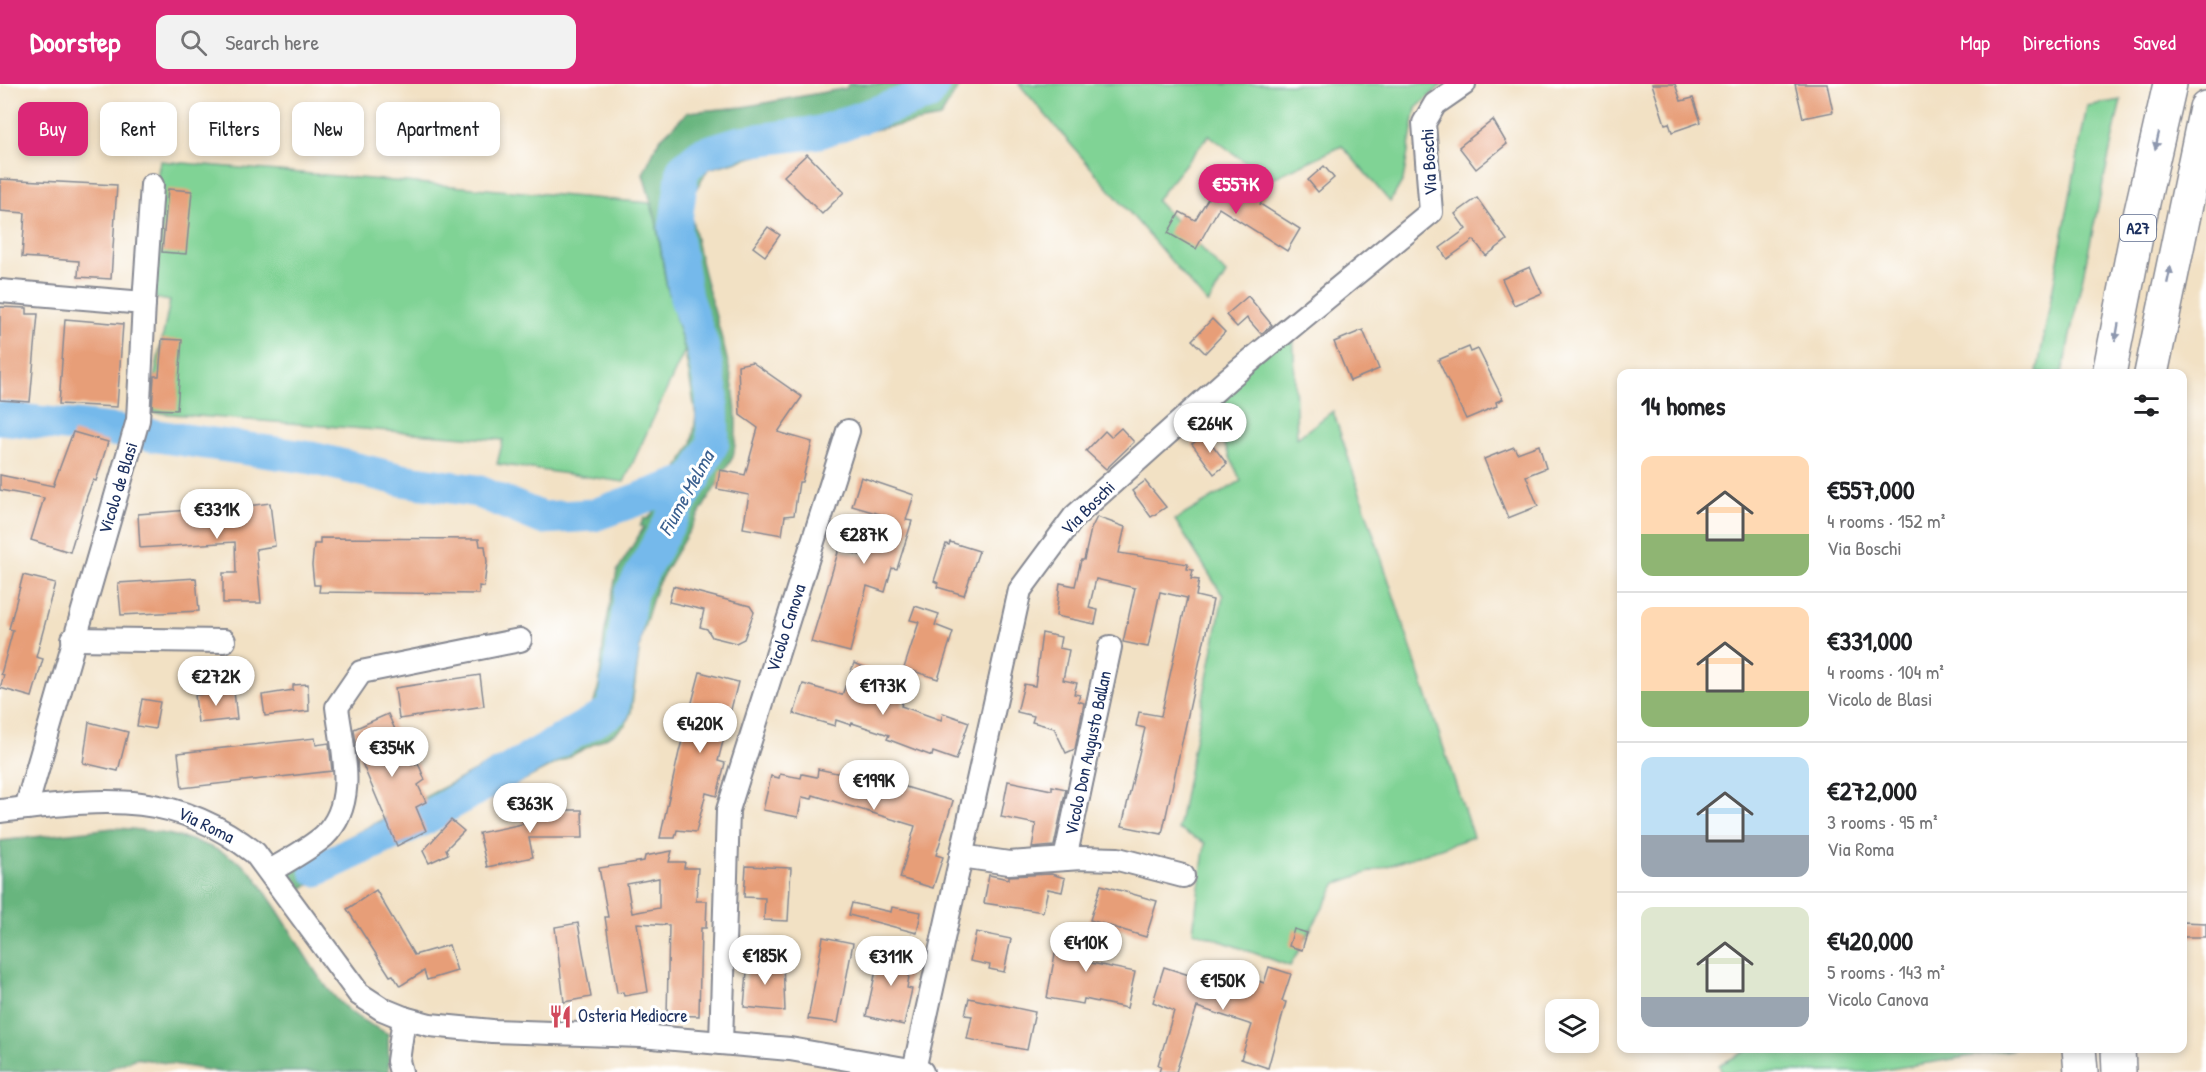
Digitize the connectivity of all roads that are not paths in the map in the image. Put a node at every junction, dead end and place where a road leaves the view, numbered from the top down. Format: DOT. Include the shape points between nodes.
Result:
graph roads {
  1 [pos="1464,84"];
  2 [pos="2170,84"];
  3 [pos="2206,108"];
  4 [pos="152,184"];
  5 [pos="0,291"];
  6 [pos="144,303"];
  7 [pos="2110,369"];
  8 [pos="2152,369"];
  9 [pos="848,431"];
  10 [pos="73,639"];
  11 [pos="520,640"];
  12 [pos="224,641"];
  13 [pos="1110,646"];
  14 [pos="26,808"];
  15 [pos="0,811"];
  16 [pos="961,856"];
  17 [pos="1065,859"];
  18 [pos="270,871"];
  19 [pos="1183,876"];
  20 [pos="404,1018"];
  21 [pos="720,1043"];
  22 [pos="2079,1053"];
  23 [pos="2118,1053"];
  24 [pos="918,1071"];
  25 [pos="401,1072"];
  26 [pos="2081,1072"];
  27 [pos="2119,1072"];
  1 -- 16 [label="street, Via Boschi" via="1435,104 1425,123 1431,212 1228,379 1074,517 1020,590"];
  2 -- 7 [label="highway, A27, one-way"];
  8 -- 3 [label="highway, A27, one-way"];
  4 -- 6 [label="street, Vicolo de Blasi"];
  5 -- 6 [label="street"];
  6 -- 10 [label="street, Vicolo de Blasi" via="138,420"];
  9 -- 21 [label="street, Vicolo Canova" via="728,810"];
  10 -- 12 [label="street"];
  10 -- 14 [label="street, Vicolo de Blasi"];
  11 -- 18 [label="street" via="361,672 337,707 346,778 343,810 326,834"];
  13 -- 17 [label="street, Vicolo Don Augusto Ballan"];
  14 -- 15 [label="street, Via Roma"];
  14 -- 18 [label="street, Via Roma" via="117,800 174,809 233,835"];
  16 -- 17 [label="street, Vicolo Don Augusto Ballan" via="1008,863"];
  16 -- 24 [label="street, Via Boschi"];
  17 -- 19 [label="street, Vicolo Don Augusto Ballan" via="1118,859"];
  18 -- 20 [label="street, Via Roma" via="359,994"];
  20 -- 21 [label="street, Via Roma" via="430,1025 492,1031"];
  20 -- 25 [label="street" via="398,1061"];
  21 -- 24 [label="street, Via Roma" via="790,1049"];
  22 -- 26 [label="highway"];
  23 -- 27 [label="highway"];
}
